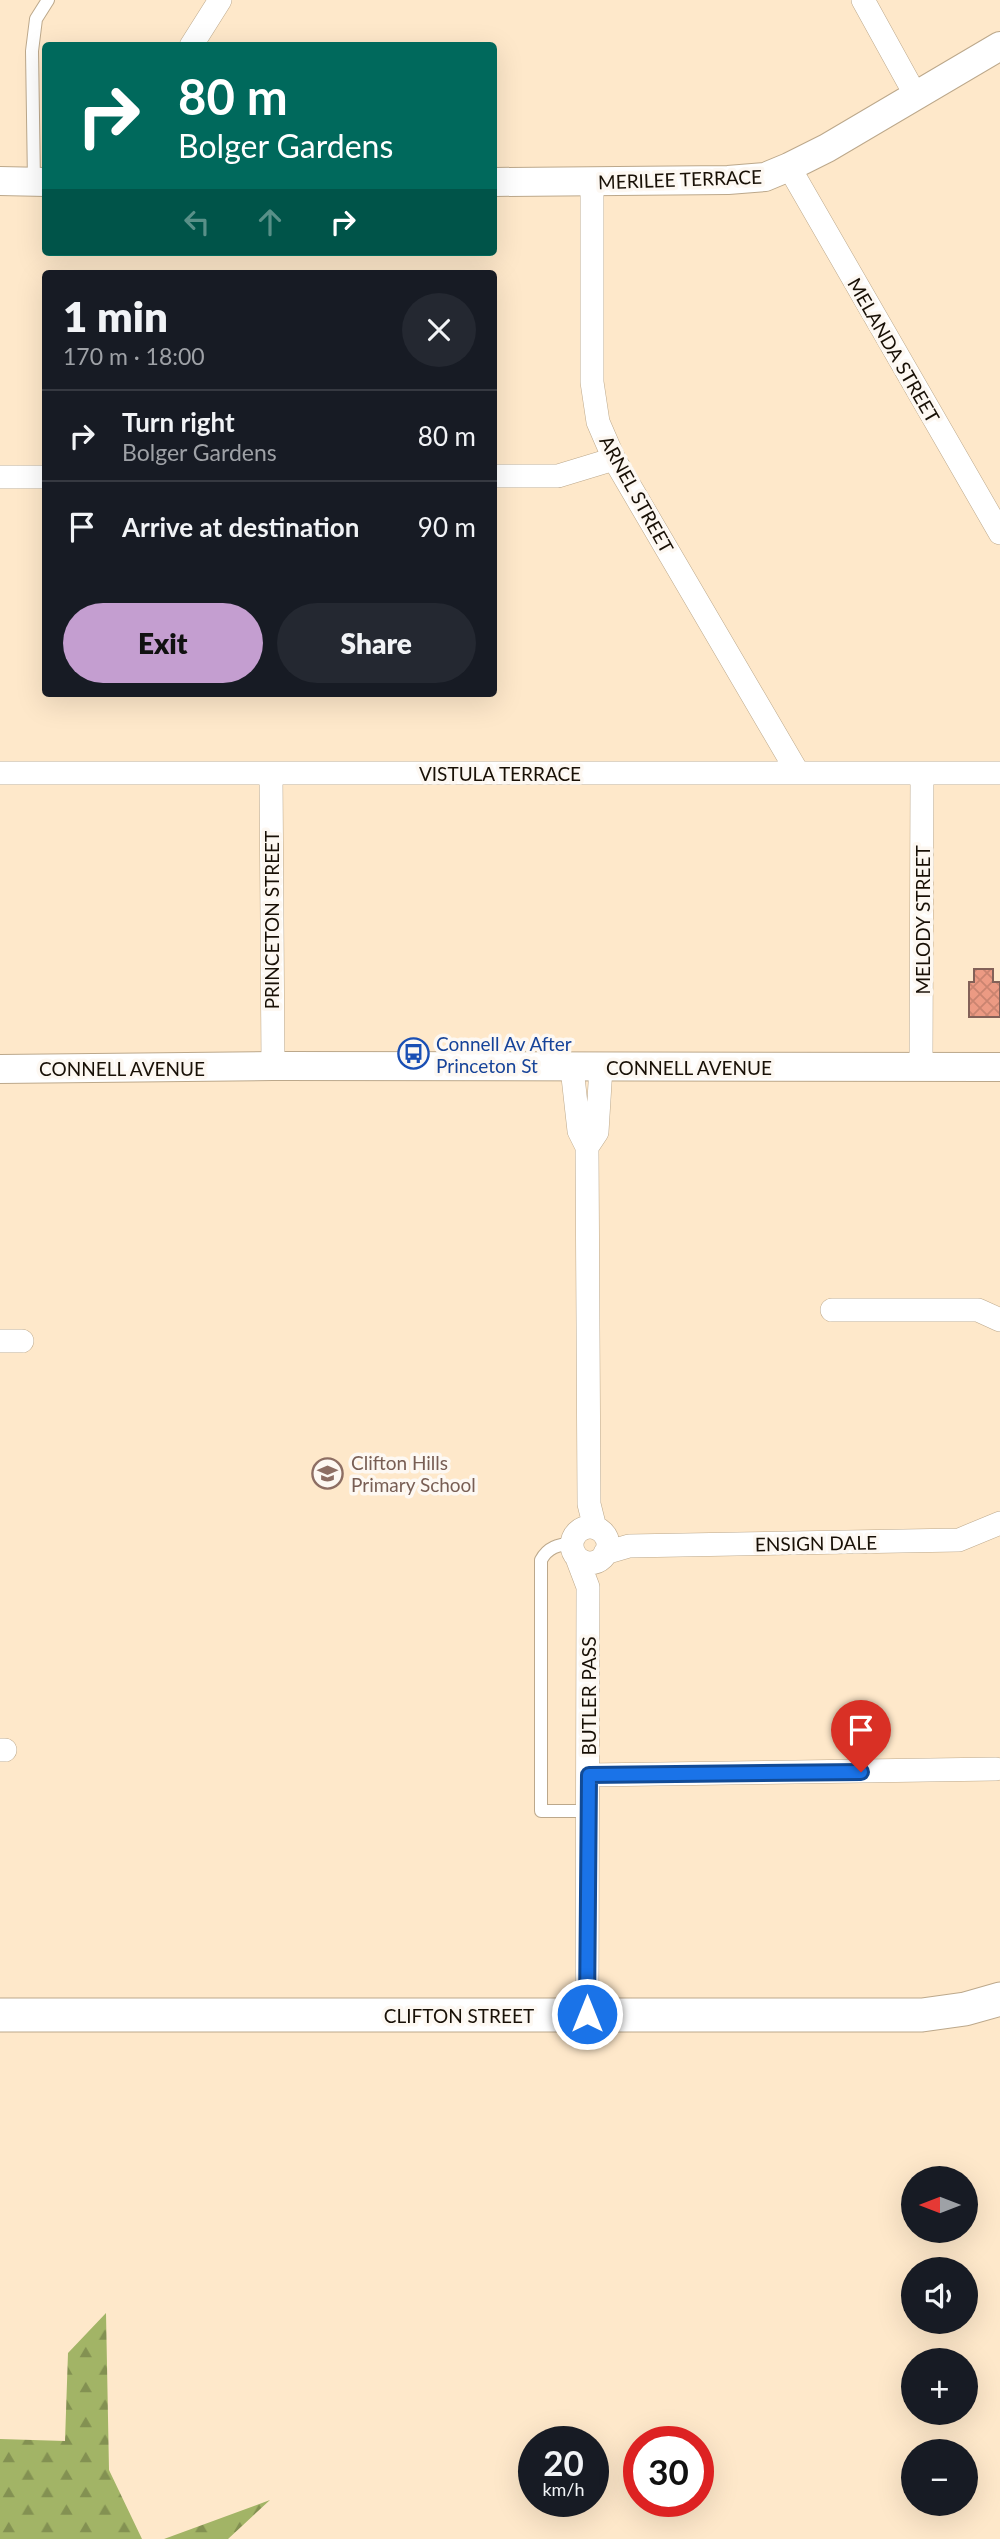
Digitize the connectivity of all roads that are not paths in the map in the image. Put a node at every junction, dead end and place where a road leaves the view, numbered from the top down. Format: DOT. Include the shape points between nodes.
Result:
graph roads {
  1 [pos="48,0"];
  2 [pos="220,0"];
  3 [pos="863,0"];
  4 [pos="194,42"];
  5 [pos="1000,46"];
  6 [pos="916,96"];
  7 [pos="789,167"];
  8 [pos="0,181"];
  9 [pos="40,182"];
  10 [pos="497,182"];
  11 [pos="592,182"];
  12 [pos="614,458"];
  13 [pos="497,476"];
  14 [pos="0,477"];
  15 [pos="42,477"];
  16 [pos="1000,533"];
  17 [pos="797,773"];
  18 [pos="1000,773"];
  19 [pos="0,774"];
  20 [pos="271,774"];
  21 [pos="922,774"];
  22 [pos="272,1066"];
  23 [pos="922,1067"];
  24 [pos="1000,1067"];
  25 [pos="572,1068"];
  26 [pos="601,1068"];
  27 [pos="0,1069"];
  28 [pos="587,1147"];
  29 [pos="832,1310"];
  30 [pos="1000,1320"];
  31 [pos="1000,1523"];
  32 [pos="590,1544"];
  33 [pos="996,1769"];
  34 [pos="589,1775"];
  35 [pos="587,1811"];
  36 [pos="1000,1999"];
  37 [pos="587,2014"];
  38 [pos="0,2015"];
  1 -- 9 [label="lane" via="36,19 32,51"];
  2 -- 4 [label="street"];
  3 -- 6 [label="street"];
  5 -- 6 [label="street, MERILEE TERRACE"];
  6 -- 7 [label="street, MERILEE TERRACE"];
  7 -- 11 [label="street, MERILEE TERRACE" via="741,180"];
  7 -- 16 [label="street, MELANDA STREET"];
  8 -- 9 [label="street"];
  10 -- 11 [label="street, MERILEE TERRACE"];
  11 -- 12 [label="street, ARNEL STREET" via="592,382 598,422"];
  12 -- 13 [label="street" via="558,476"];
  12 -- 17 [label="street, ARNEL STREET"];
  14 -- 15 [label="street"];
  17 -- 20 [label="street, VISTULA TERRACE"];
  17 -- 21 [label="street, VISTULA TERRACE"];
  18 -- 21 [label="street, VISTULA TERRACE"];
  19 -- 20 [label="street, VISTULA TERRACE"];
  20 -- 22 [label="street, PRINCETON STREET"];
  21 -- 23 [label="street, MELODY STREET"];
  22 -- 25 [label="street, CONNELL AVENUE"];
  22 -- 27 [label="street, CONNELL AVENUE"];
  23 -- 24 [label="street, CONNELL AVENUE"];
  23 -- 26 [label="street, CONNELL AVENUE"];
  25 -- 26 [label="street, CONNELL AVENUE"];
  25 -- 28 [label="street, BUTLER PASS" via="579,1131"];
  26 -- 28 [label="street, BUTLER PASS" via="597,1132"];
  28 -- 32 [label="street, BUTLER PASS"];
  29 -- 30 [label="street" via="978,1310"];
  31 -- 32 [label="street, ENSIGN DALE" via="959,1540"];
  32 -- 34 [label="street, BUTLER PASS"];
  32 -- 35 [label="lane" via="555,1546 541,1560 541,1811"];
  33 -- 34 [label="street"];
  34 -- 35 [label="street, BUTLER PASS"];
  35 -- 37 [label="street, BUTLER PASS"];
  36 -- 37 [label="main road, CLIFTON STREET" via="922,2015"];
  37 -- 38 [label="main road, CLIFTON STREET"];
}
